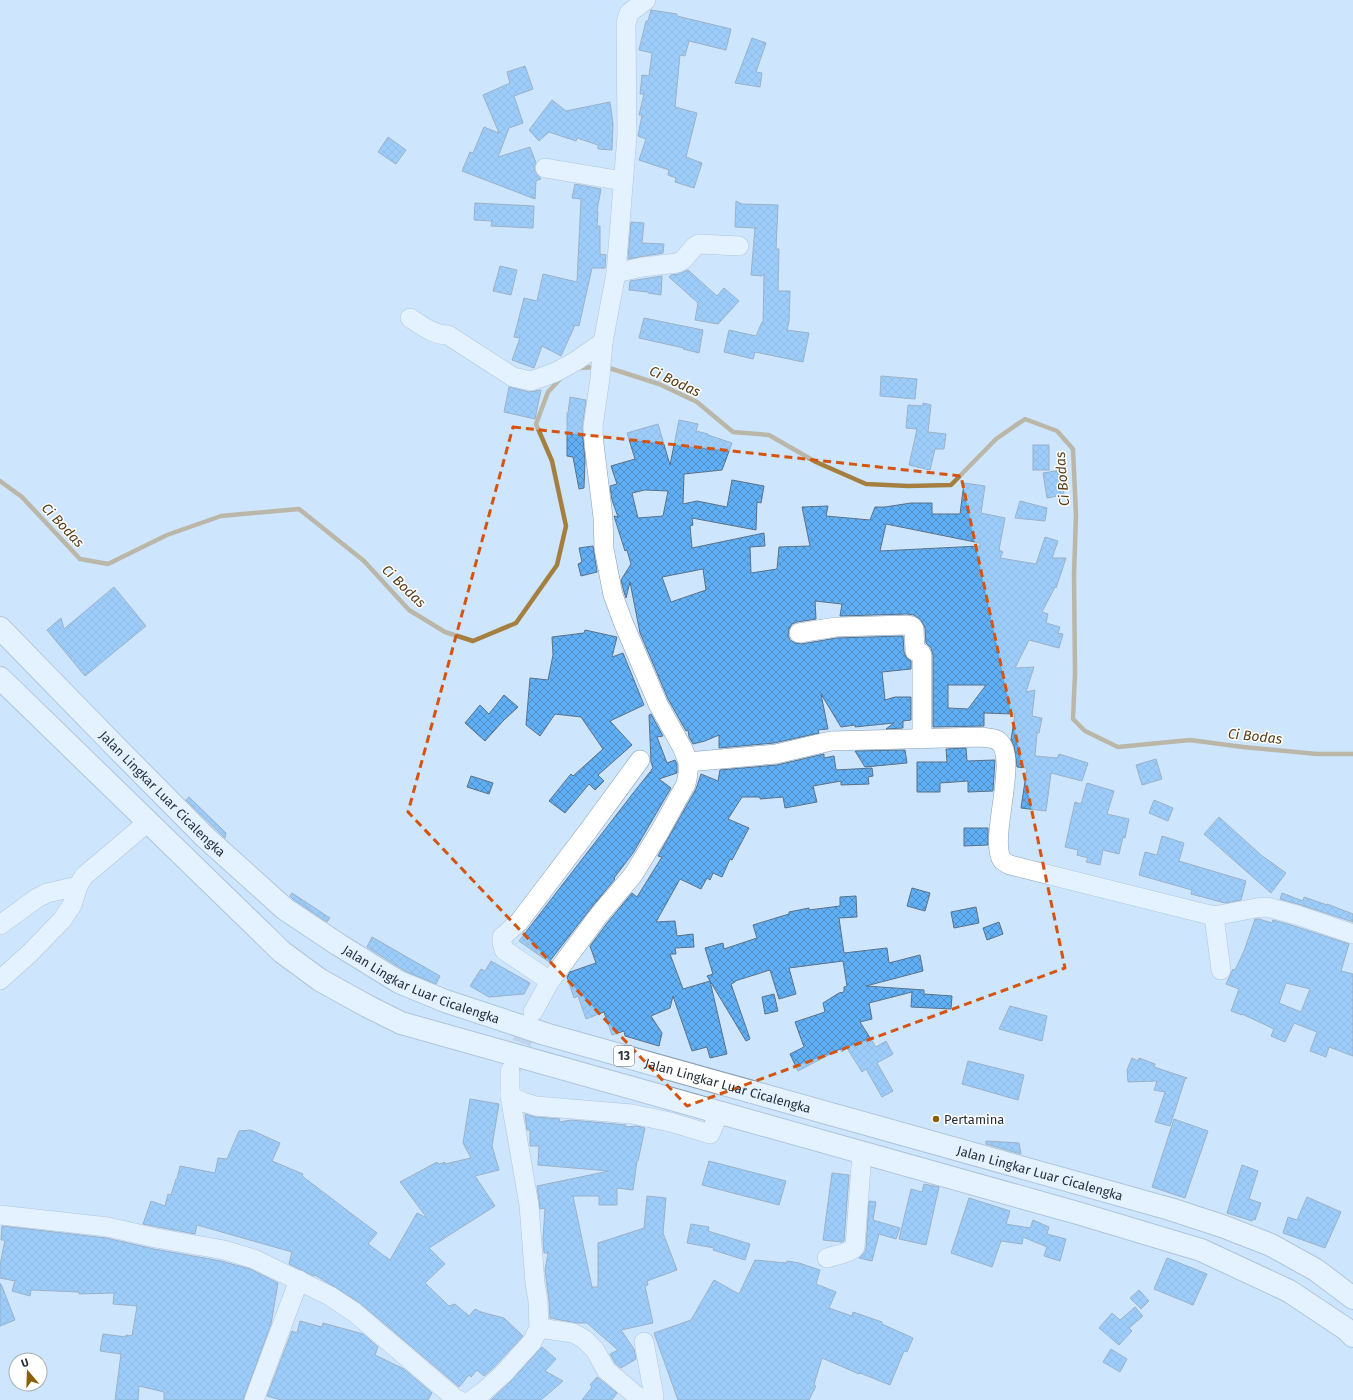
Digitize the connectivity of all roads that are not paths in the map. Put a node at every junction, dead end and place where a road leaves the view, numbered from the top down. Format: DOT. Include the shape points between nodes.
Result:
graph roads {
  1 [pos="646,0"];
  2 [pos="545,168"];
  3 [pos="623,181"];
  4 [pos="739,246"];
  5 [pos="616,273"];
  6 [pos="410,318"];
  7 [pos="602,350"];
  8 [pos="0,628"];
  9 [pos="799,633"];
  10 [pos="0,678"];
  11 [pos="922,739"];
  12 [pos="640,760"];
  13 [pos="688,762"];
  14 [pos="148,822"];
  15 [pos="78,886"];
  16 [pos="1214,916"];
  17 [pos="0,925"];
  18 [pos="1353,934"];
  19 [pos="1222,970"];
  20 [pos="0,980"];
  21 [pos="550,981"];
  22 [pos="533,1012"];
  23 [pos="510,1071"];
  24 [pos="510,1096"];
  25 [pos="719,1113"];
  26 [pos="862,1153"];
  27 [pos="0,1215"];
  28 [pos="827,1258"];
  29 [pos="299,1280"];
  30 [pos="1353,1298"];
  31 [pos="539,1328"];
  32 [pos="1353,1336"];
  33 [pos="644,1342"];
  34 [pos="254,1400"];
  35 [pos="459,1400"];
  36 [pos="472,1400"];
  37 [pos="640,1400"];
  38 [pos="653,1400"];
  1 -- 3 [label="street" via="630,13 626,23 627,136"];
  2 -- 3 [label="street"];
  3 -- 5 [label="street"];
  4 -- 5 [label="street" via="699,244 677,263"];
  5 -- 7 [label="street"];
  6 -- 7 [label="street" via="430,331 448,335 513,376 531,381"];
  7 -- 13 [label="street" via="593,427 604,550 613,595 658,704"];
  8 -- 30 [label="highway, Jalan Lingkar Luar Cicalengka / 13" via="205,837 285,909 399,982 446,1001 544,1034 1170,1209 1222,1226 1270,1245 1316,1270"];
  9 -- 11 [label="street" via="836,627 912,626 916,650 922,655"];
  10 -- 14 [label="highway, 13"];
  11 -- 13 [label="street" via="832,741 776,754"];
  11 -- 16 [label="street" via="982,737 997,740 1002,746 1006,760 998,845 1002,860 1010,865"];
  12 -- 21 [label="street" via="519,922 502,937 504,950"];
  13 -- 21 [label="street" via="686,784 633,875 599,915"];
  14 -- 15 [label="street" via="84,876"];
  14 -- 25 [label="highway, 13" via="282,952 320,980 367,1006 401,1023"];
  15 -- 17 [label="street" via="47,893"];
  15 -- 20 [label="street" via="72,905 62,920"];
  16 -- 18 [label="street" via="1267,907"];
  16 -- 19 [label="street"];
  21 -- 22 [label="street"];
  23 -- 24 [label="street"];
  24 -- 25 [label="street" via="536,1106 632,1114 710,1134"];
  24 -- 31 [label="street" via="529,1205"];
  25 -- 26 [label="highway, 13"];
  26 -- 28 [label="street" via="855,1247"];
  26 -- 32 [label="highway, 13" via="1201,1250 1289,1291"];
  27 -- 29 [label="street" via="108,1227 224,1250 254,1259"];
  29 -- 34 [label="street"];
  29 -- 35 [label="street" via="354,1312"];
  31 -- 36 [label="street" via="532,1342 503,1374"];
  31 -- 37 [label="street" via="573,1333 584,1339 595,1350 606,1370"];
  33 -- 38 [label="street"];
}
